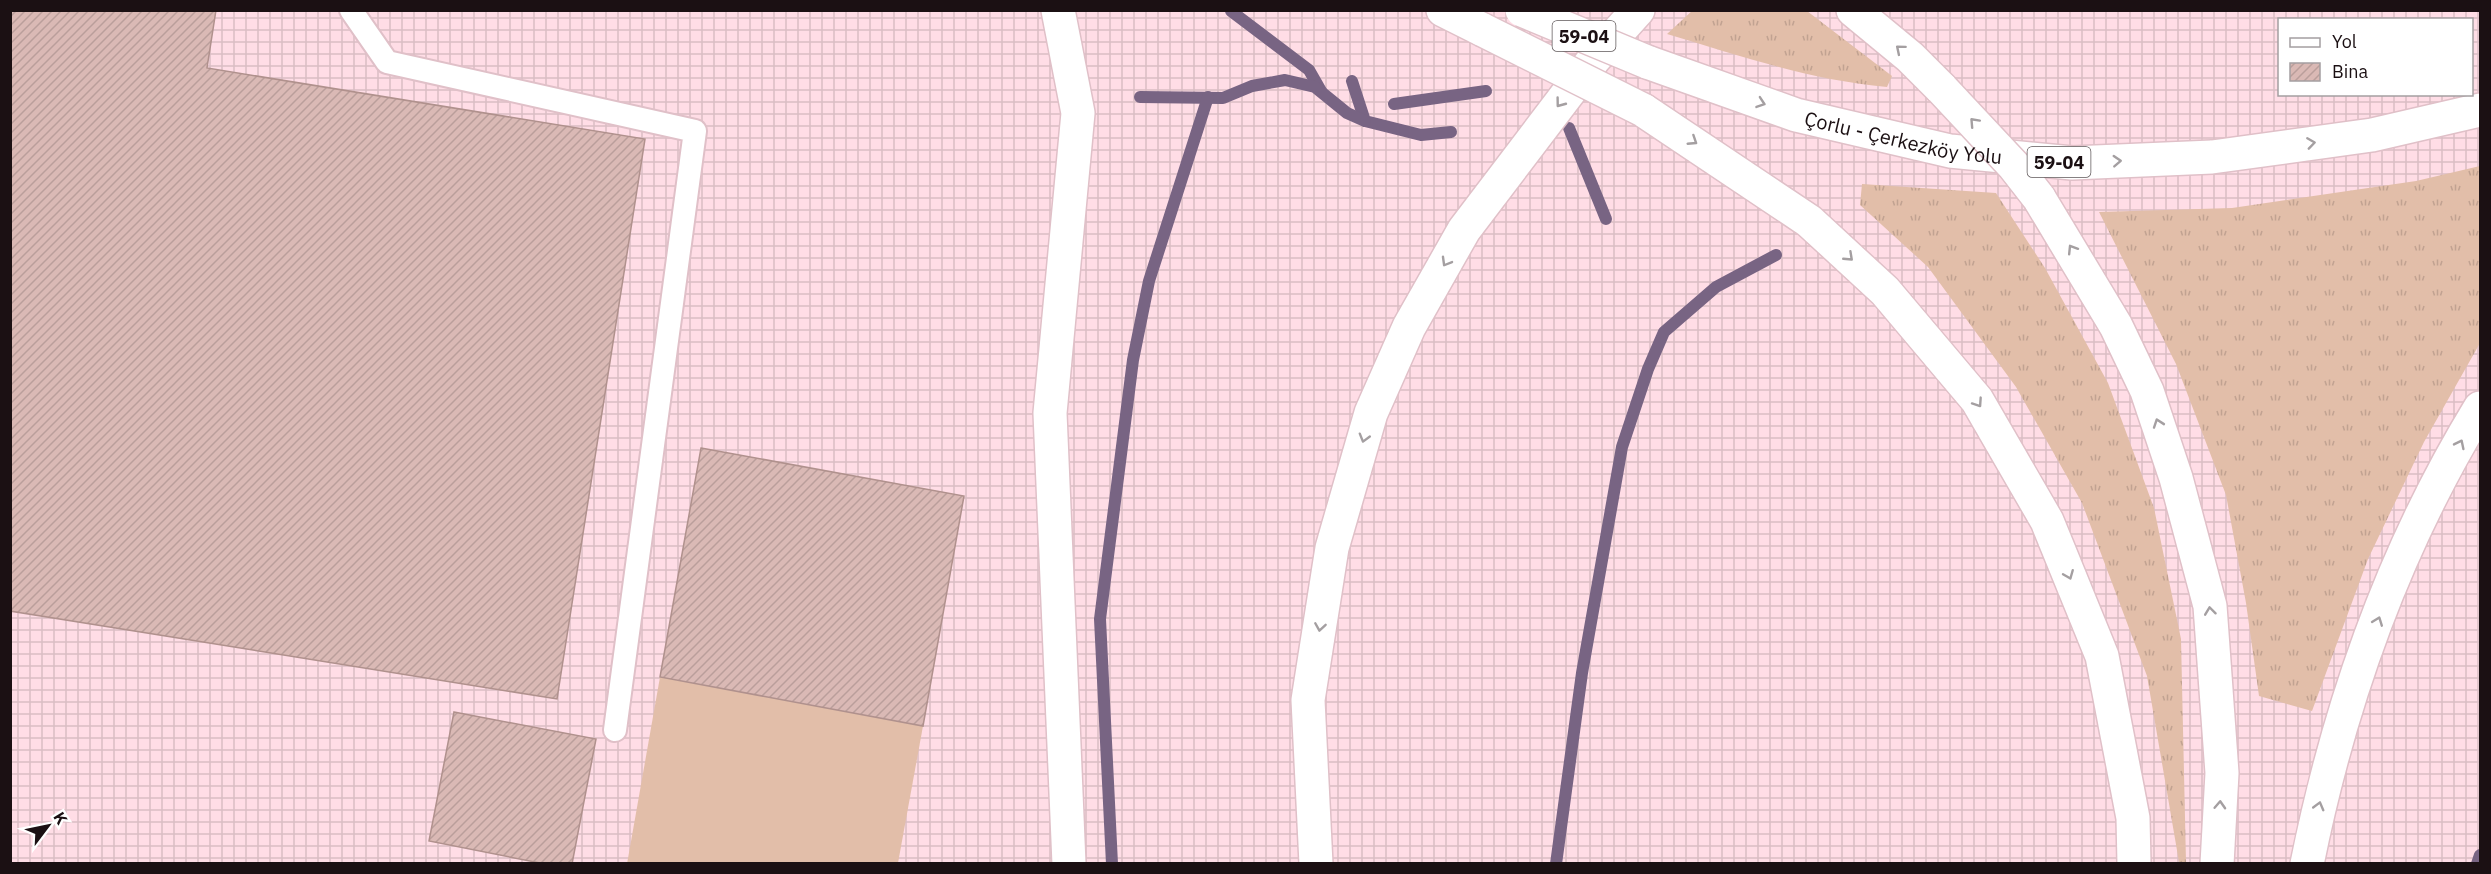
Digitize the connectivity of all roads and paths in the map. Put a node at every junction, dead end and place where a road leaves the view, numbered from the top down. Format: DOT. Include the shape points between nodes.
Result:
graph roads {
  1 [pos="351,10"];
  2 [pos="1058,10"];
  3 [pos="1443,10"];
  4 [pos="1522,10"];
  5 [pos="1638,10"];
  6 [pos="1853,10"];
  7 [pos="2481,110"];
  8 [pos="2481,408"];
  9 [pos="615,730"];
  10 [pos="1069,864"];
  11 [pos="1316,864"];
  12 [pos="2134,864"];
  13 [pos="2217,864"];
  14 [pos="2307,864"];
  1 -- 9 [label="lane" via="387,62 695,132"];
  2 -- 10 [label="main road" via="1078,113 1050,413"];
  3 -- 12 [label="main road, one-way, bridge" via="1643,110 1809,221 1886,291 1977,400 2047,521 2102,656 2133,818"];
  4 -- 7 [label="main road, Çorlu - Çerkezköy Yolu / 59-04, one-way, bridge" via="1647,62 1818,120 1950,152 2072,163 2212,157 2372,135"];
  5 -- 11 [label="main road, one-way" via="1594,59 1464,230 1409,327 1371,413 1332,548 1308,700"];
  13 -- 6 [label="main road, one-way, bridge" via="2222,773 2210,606 2179,488 2147,391 2116,326 2039,198 1942,89"];
  14 -- 8 [label="main road, one-way" via="2353,686 2398,568"];
}
